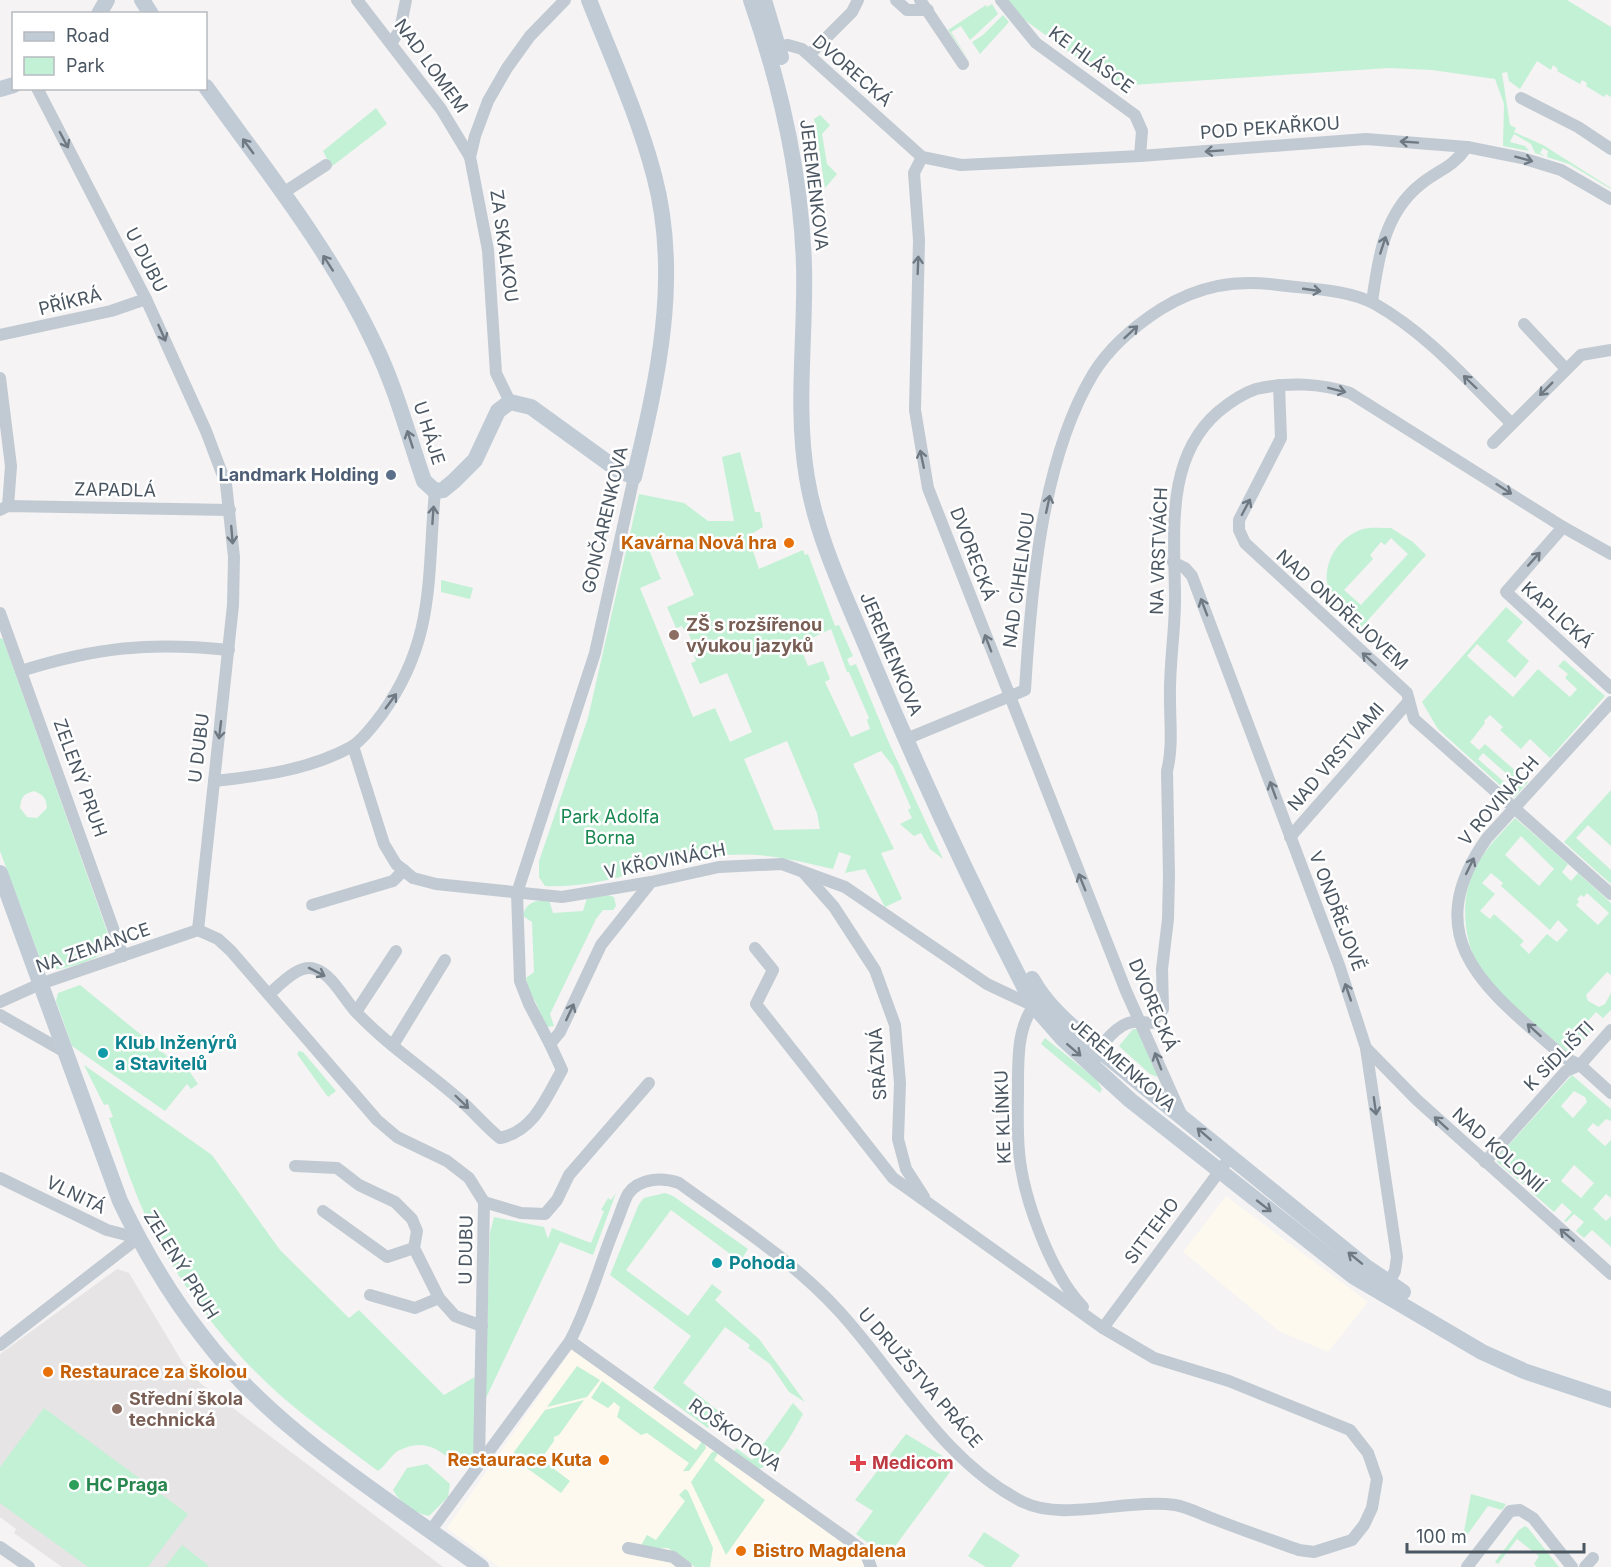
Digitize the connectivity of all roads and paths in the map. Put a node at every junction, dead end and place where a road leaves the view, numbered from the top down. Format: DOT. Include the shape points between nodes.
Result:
graph roads {
  1 [pos="357,0"];
  2 [pos="406,0"];
  3 [pos="565,0"];
  4 [pos="589,0"];
  5 [pos="751,0"];
  6 [pos="764,0"];
  7 [pos="858,0"];
  8 [pos="896,0"];
  9 [pos="1001,0"];
  10 [pos="924,5"];
  11 [pos="392,42"];
  12 [pos="773,48"];
  13 [pos="810,54"];
  14 [pos="963,64"];
  15 [pos="207,88"];
  16 [pos="38,90"];
  17 [pos="1521,98"];
  18 [pos="1467,147"];
  19 [pos="1611,149"];
  20 [pos="1140,156"];
  21 [pos="470,157"];
  22 [pos="922,157"];
  23 [pos="326,165"];
  24 [pos="283,194"];
  25 [pos="1611,200"];
  26 [pos="146,299"];
  27 [pos="1372,302"];
  28 [pos="1524,324"];
  29 [pos="0,335"];
  30 [pos="1611,350"];
  31 [pos="1566,369"];
  32 [pos="0,378"];
  33 [pos="1279,385"];
  34 [pos="510,402"];
  35 [pos="1511,423"];
  36 [pos="1493,443"];
  37 [pos="634,477"];
  38 [pos="435,491"];
  39 [pos="4,508"];
  40 [pos="230,510"];
  41 [pos="1563,527"];
  42 [pos="1611,554"];
  43 [pos="1173,562"];
  44 [pos="0,613"];
  45 [pos="229,650"];
  46 [pos="21,671"];
  47 [pos="1611,688"];
  48 [pos="1009,697"];
  49 [pos="1409,701"];
  50 [pos="1611,702"];
  51 [pos="917,735"];
  52 [pos="353,746"];
  53 [pos="214,780"];
  54 [pos="1515,808"];
  55 [pos="1290,837"];
  56 [pos="404,870"];
  57 [pos="803,871"];
  58 [pos="0,873"];
  59 [pos="651,882"];
  60 [pos="517,893"];
  61 [pos="1611,894"];
  62 [pos="312,905"];
  63 [pos="198,930"];
  64 [pos="755,948"];
  65 [pos="396,951"];
  66 [pos="123,956"];
  67 [pos="445,960"];
  68 [pos="40,984"];
  69 [pos="269,994"];
  70 [pos="1038,1001"];
  71 [pos="0,1002"];
  72 [pos="356,1012"];
  73 [pos="0,1015"];
  74 [pos="1142,1024"];
  75 [pos="1611,1030"];
  76 [pos="550,1044"];
  77 [pos="393,1045"];
  78 [pos="1366,1048"];
  79 [pos="1099,1050"];
  80 [pos="65,1052"];
  81 [pos="1580,1065"];
  82 [pos="1098,1071"];
  83 [pos="649,1083"];
  84 [pos="1611,1093"];
  85 [pos="1182,1115"];
  86 [pos="1230,1157"];
  87 [pos="1485,1162"];
  88 [pos="295,1166"];
  89 [pos="1218,1170"];
  90 [pos="0,1178"];
  91 [pos="484,1202"];
  92 [pos="928,1203"];
  93 [pos="323,1211"];
  94 [pos="138,1238"];
  95 [pos="414,1248"];
  96 [pos="1611,1274"];
  97 [pos="1386,1288"];
  98 [pos="370,1294"];
  99 [pos="439,1298"];
  100 [pos="482,1326"];
  101 [pos="1103,1328"];
  102 [pos="570,1341"];
  103 [pos="0,1345"];
  104 [pos="1611,1389"];
  105 [pos="1611,1400"];
  106 [pos="479,1463"];
  107 [pos="431,1530"];
  108 [pos="0,1546"];
  109 [pos="628,1548"];
  110 [pos="29,1567"];
  111 [pos="481,1567"];
  112 [pos="686,1567"];
  113 [pos="871,1567"];
  114 [pos="1467,1567"];
  115 [pos="1572,1567"];
  1 -- 11 [label="street, NAD LOMEM"];
  2 -- 11 [label="street"];
  3 -- 21 [label="street, ZA SKALKOU" via="530,36 507,68 489,101"];
  4 -- 37 [label="street, GONČARENKOVA" via="635,116 662,217 664,325"];
  5 -- 12 [label="street, JEREMENKOVA"];
  6 -- 12 [label="street, JEREMENKOVA"];
  7 -- 13 [label="street" via="852,12"];
  8 -- 10 [label="street" via="907,10"];
  9 -- 20 [label="street, KE HLÁSCE" via="1036,43 1135,115 1142,131"];
  10 -- 14 [label="street"];
  11 -- 21 [label="street, NAD LOMEM"];
  12 -- 13 [label="street, DVORECKÁ" via="794,46"];
  12 -- 51 [label="street, JEREMENKOVA" via="799,130 814,229 811,429 835,554"];
  13 -- 22 [label="street, DVORECKÁ"];
  24 -- 15 [label="street, U HÁJE, one-way"];
  16 -- 26 [label="street, U DUBU, one-way"];
  17 -- 19 [label="street"];
  18 -- 20 [label="street, POD PEKAŘKOU, one-way" via="1366,139"];
  18 -- 25 [label="street, POD PEKAŘKOU, one-way" via="1561,170"];
  27 -- 18 [label="street, one-way" via="1382,246 1401,204 1421,185 1455,164"];
  20 -- 22 [label="street, POD PEKAŘKOU" via="986,166"];
  21 -- 34 [label="street, ZA SKALKOU" via="488,250 496,373"];
  48 -- 22 [label="street, DVORECKÁ, one-way" via="928,488 916,430 919,240 914,173"];
  23 -- 24 [label="street"];
  38 -- 24 [label="street, U HÁJE, one-way" via="424,481 374,342"];
  26 -- 29 [label="street, PŘÍKRÁ"];
  26 -- 40 [label="street, U DUBU, one-way" via="206,431 226,484"];
  35 -- 27 [label="street, NAD CIHELNOU, one-way" via="1439,352"];
  48 -- 27 [label="street, NAD CIHELNOU, one-way" via="1025,690 1038,548 1072,419 1094,373 1126,336 1173,302 1199,290 1229,283 1259,282"];
  28 -- 31 [label="street"];
  30 -- 31 [label="street" via="1581,355"];
  31 -- 35 [label="street, one-way"];
  32 -- 39 [label="street" via="11,466"];
  33 -- 41 [label="street, NA VRSTVÁCH, one-way" via="1329,387 1360,398"];
  33 -- 43 [label="street, NA VRSTVÁCH" via="1235,398 1213,416 1193,442 1180,474"];
  49 -- 33 [label="street, NAD ONDŘEJOVEM, one-way" via="1407,693 1258,558 1241,536 1239,520 1281,438"];
  34 -- 37 [label="street" via="531,407 618,470"];
  34 -- 38 [label="street" via="498,411 475,460 443,490"];
  35 -- 36 [label="street"];
  37 -- 60 [label="street, GONČARENKOVA" via="595,654"];
  52 -- 38 [label="street, U HÁJE, one-way" via="402,686 421,639"];
  39 -- 40 [label="street, ZAPADLÁ"];
  40 -- 45 [label="street, U DUBU, one-way" via="234,557"];
  41 -- 42 [label="street, NA VRSTVÁCH"];
  47 -- 41 [label="street, KAPLICKÁ, one-way" via="1506,592"];
  55 -- 43 [label="street, V ONDŘEJOVĚ, one-way" via="1192,576"];
  43 -- 74 [label="street, NA VRSTVÁCH" via="1172,746 1167,771 1168,919 1162,969 1163,1009 1157,1019"];
  44 -- 46 [label="street, ZELENÝ PRUH"];
  45 -- 46 [label="street" via="182,645 123,646"];
  45 -- 53 [label="street, U DUBU, one-way"];
  46 -- 66 [label="street, ZELENÝ PRUH"];
  48 -- 51 [label="street, NAD CIHELNOU"];
  74 -- 48 [label="street, DVORECKÁ, one-way"];
  49 -- 54 [label="street, NAD ONDŘEJOVEM" via="1414,719"];
  49 -- 55 [label="street, NAD VRSTVAMI"];
  50 -- 54 [label="street, V ROVINÁCH"];
  51 -- 70 [label="street, JEREMENKOVA"];
  52 -- 53 [label="street, U HÁJE" via="262,776"];
  52 -- 56 [label="street, V KŘOVINÁCH" via="384,844"];
  53 -- 63 [label="street, U DUBU"];
  54 -- 61 [label="street, NAD ONDŘEJOVEM"];
  81 -- 54 [label="street, V ROVINÁCH, one-way" via="1565,1058 1489,990 1463,947 1457,917 1462,882 1487,838"];
  78 -- 55 [label="street, V ONDŘEJOVĚ, one-way"];
  56 -- 60 [label="street, V KŘOVINÁCH" via="413,878 436,884"];
  56 -- 62 [label="street" via="393,881"];
  57 -- 59 [label="street, V KŘOVINÁCH" via="782,864 718,867"];
  57 -- 70 [label="street, V KŘOVINÁCH" via="844,887 987,984"];
  57 -- 92 [label="street, SRÁZNÁ" via="834,906 875,970 895,1025 900,1083 898,1139 906,1170"];
  58 -- 68 [label="street, ZELENÝ PRUH"];
  59 -- 60 [label="street, V KŘOVINÁCH" via="562,897"];
  76 -- 59 [label="street, one-way" via="560,1032 601,945"];
  60 -- 76 [label="street, GONČARENKOVA" via="520,981"];
  63 -- 66 [label="street, NA ZEMANCE"];
  63 -- 69 [label="street, U DUBU" via="218,939"];
  64 -- 92 [label="street, U DRUŽSTVA PRÁCE" via="773,970 756,1004 893,1178"];
  65 -- 72 [label="street"];
  66 -- 68 [label="street, NA ZEMANCE"];
  67 -- 77 [label="street"];
  68 -- 71 [label="street, NA ZEMANCE"];
  68 -- 80 [label="street, ZELENÝ PRUH"];
  69 -- 72 [label="street, one-way" via="299,971 316,969"];
  69 -- 91 [label="street, U DUBU" via="377,1120 397,1137 447,1161 469,1178"];
  70 -- 79 [label="street, JEREMENKOVA"];
  70 -- 82 [label="street, JEREMENKOVA, one-way" via="1062,1038"];
  70 -- 101 [label="street, KE KLÍNKU" via="1024,1024 1018,1068 1019,1153 1033,1212 1057,1272 1072,1296"];
  72 -- 77 [label="street"];
  73 -- 80 [label="street"];
  74 -- 79 [label="street, NA VRSTVÁCH" via="1124,1024"];
  85 -- 74 [label="street, DVORECKÁ, one-way"];
  75 -- 81 [label="street, K SÍDLIŠTI"];
  77 -- 76 [label="street, GONČARENKOVA, one-way" via="500,1138 516,1135 533,1120 562,1070"];
  87 -- 78 [label="street, NAD KOLONIÍ, one-way"];
  78 -- 97 [label="street, V ONDŘEJOVĚ, one-way" via="1397,1257"];
  79 -- 82 [label="street"];
  79 -- 85 [label="street, JEREMENKOVA"];
  80 -- 94 [label="street, ZELENÝ PRUH" via="120,1201"];
  81 -- 84 [label="street, V ROVINÁCH"];
  81 -- 87 [label="street, K SÍDLIŠTI" via="1566,1071"];
  82 -- 89 [label="street, JEREMENKOVA"];
  83 -- 91 [label="street" via="569,1175 558,1200 545,1214 521,1213"];
  86 -- 85 [label="street, JEREMENKOVA, one-way"];
  86 -- 89 [label="street, SITTEHO"];
  97 -- 86 [label="street, JEREMENKOVA, one-way"];
  96 -- 87 [label="street, NAD KOLONIÍ, one-way"];
  88 -- 95 [label="street, U DUBU" via="338,1168 358,1185 395,1202 412,1219 417,1231"];
  89 -- 97 [label="street, JEREMENKOVA, one-way" via="1353,1276"];
  89 -- 101 [label="street, SITTEHO"];
  90 -- 94 [label="street, VLNITÁ" via="107,1230"];
  91 -- 100 [label="street, U DUBU"];
  92 -- 101 [label="street, U DRUŽSTVA PRÁCE"];
  93 -- 95 [label="street" via="387,1257"];
  94 -- 103 [label="street"];
  94 -- 107 [label="street, ZELENÝ PRUH" via="203,1338 246,1385 312,1443"];
  95 -- 99 [label="street, U DUBU"];
  97 -- 104 [label="street, JEREMENKOVA" via="1529,1362"];
  97 -- 105 [label="street, JEREMENKOVA" via="1482,1352 1524,1371"];
  98 -- 99 [label="street, U DUBU" via="415,1308"];
  99 -- 100 [label="street, U DUBU" via="455,1316"];
  100 -- 106 [label="street, U DUBU"];
  101 -- 102 [label="street, U DRUŽSTVA PRÁCE" via="1154,1358 1229,1381 1350,1430 1368,1453 1377,1479 1372,1508 1352,1540 1320,1551 1306,1551 1178,1505 1142,1502 1090,1509 1047,1509 1022,1502 964,1459 798,1269 668,1179 639,1184 629,1193 604,1253 587,1310"];
  102 -- 106 [label="street, U DRUŽSTVA PRÁCE"];
  102 -- 113 [label="street, ROŠKOTOVA" via="865,1552"];
  106 -- 107 [label="street, U DRUŽSTVA PRÁCE"];
  107 -- 111 [label="street, ZELENÝ PRUH"];
  108 -- 110 [label="street"];
  109 -- 112 [label="street" via="673,1557"];
  114 -- 115 [label="street" via="1510,1511 1520,1510 1533,1518"];
}
